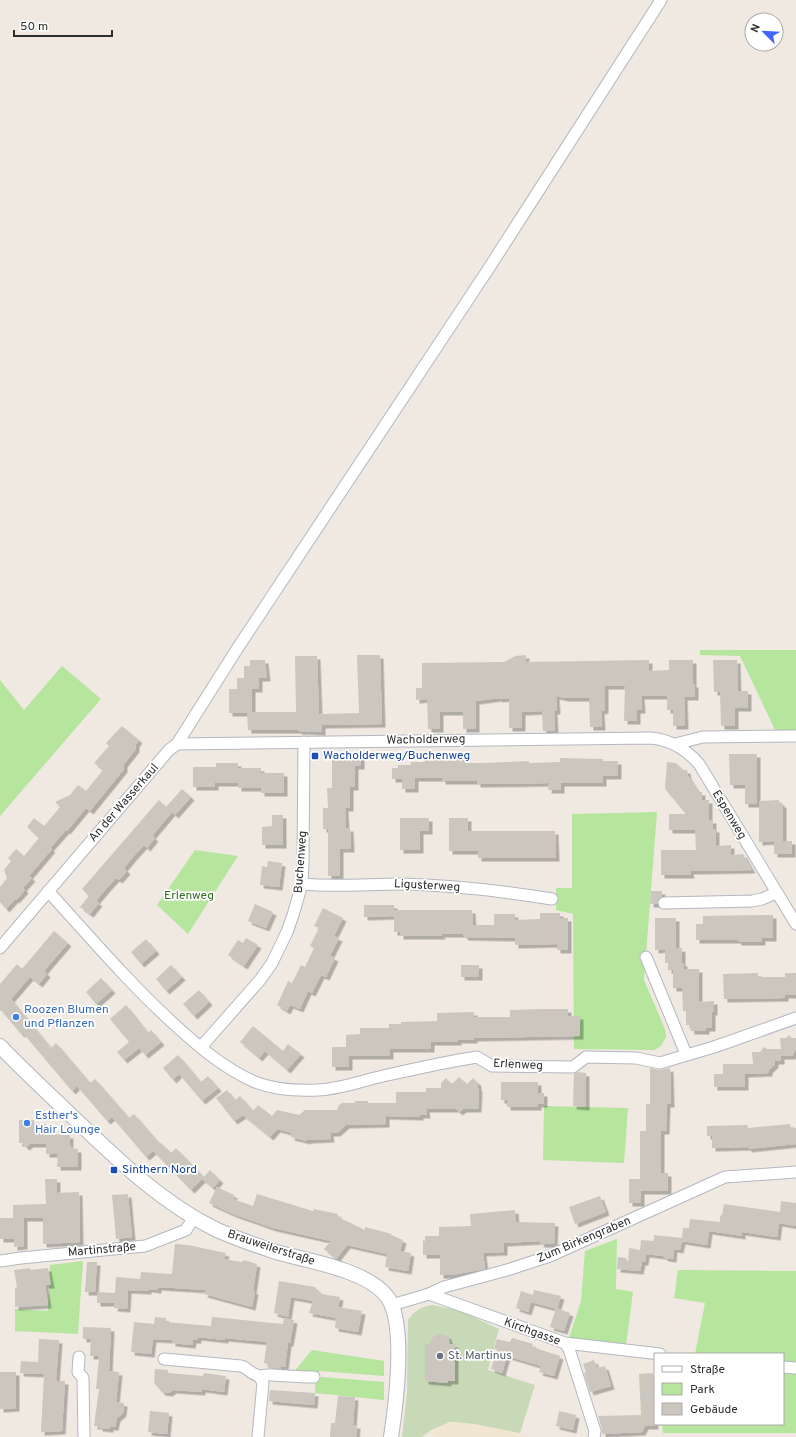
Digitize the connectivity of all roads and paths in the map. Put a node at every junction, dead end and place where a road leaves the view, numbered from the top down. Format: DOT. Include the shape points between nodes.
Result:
graph roads {
  1 [pos="661,0"];
  2 [pos="796,736"];
  3 [pos="304,742"];
  4 [pos="177,744"];
  5 [pos="675,744"];
  6 [pos="302,884"];
  7 [pos="48,891"];
  8 [pos="776,892"];
  9 [pos="552,899"];
  10 [pos="664,903"];
  11 [pos="796,924"];
  12 [pos="0,948"];
  13 [pos="646,957"];
  14 [pos="796,1018"];
  15 [pos="0,1046"];
  16 [pos="201,1047"];
  17 [pos="686,1054"];
  18 [pos="796,1172"];
  19 [pos="194,1217"];
  20 [pos="0,1261"];
  21 [pos="429,1294"];
  22 [pos="392,1305"];
  23 [pos="565,1342"];
  24 [pos="654,1353"];
  25 [pos="79,1357"];
  26 [pos="164,1358"];
  27 [pos="784,1366"];
  28 [pos="796,1368"];
  29 [pos="259,1376"];
  30 [pos="314,1376"];
  31 [pos="84,1437"];
  32 [pos="258,1437"];
  33 [pos="391,1437"];
  34 [pos="594,1437"];
  1 -- 4 [label="street, An der Wasserkaul"];
  2 -- 5 [label="street" via="703,737"];
  3 -- 4 [label="street, Wacholderweg"];
  3 -- 5 [label="street, Wacholderweg" via="651,738"];
  3 -- 6 [label="street, Buchenweg"];
  4 -- 7 [label="street, An der Wasserkaul"];
  5 -- 8 [label="street, Espenweg" via="699,764"];
  6 -- 9 [label="street, Ligusterweg" via="446,886 496,890"];
  6 -- 16 [label="street, Buchenweg" via="287,932 272,963"];
  7 -- 12 [label="street, An der Wasserkaul"];
  7 -- 16 [label="street, Erlenweg" via="146,998"];
  8 -- 10 [label="street" via="752,901"];
  8 -- 11 [label="street, Espenweg"];
  13 -- 17 [label="street"];
  14 -- 17 [label="street, Erlenweg" via="714,1047"];
  15 -- 19 [label="street, Brauweilerstraße" via="124,1166"];
  16 -- 17 [label="street, Erlenweg" via="246,1077 266,1086 291,1090 330,1088 477,1057 492,1066 573,1067 586,1057 636,1058 660,1062"];
  18 -- 21 [label="street, Zum Birkengraben" via="725,1177 550,1256 444,1287"];
  19 -- 20 [label="street, Martinstraße" via="186,1230 145,1246"];
  19 -- 22 [label="street, Brauweilerstraße" via="256,1246 340,1269 366,1279 381,1289"];
  21 -- 22 [label="street, Zum Birkengraben"];
  21 -- 23 [label="street, Kirchgasse"];
  22 -- 33 [label="street, Brauweilerstraße" via="397,1330 398,1380"];
  23 -- 24 [label="street"];
  23 -- 34 [label="street, Kirchgasse" via="596,1430"];
  25 -- 31 [label="street" via="78,1372 83,1378"];
  26 -- 29 [label="street" via="241,1366"];
  27 -- 28 [label="street"];
  29 -- 30 [label="street"];
  29 -- 32 [label="street" via="263,1383"];
}
